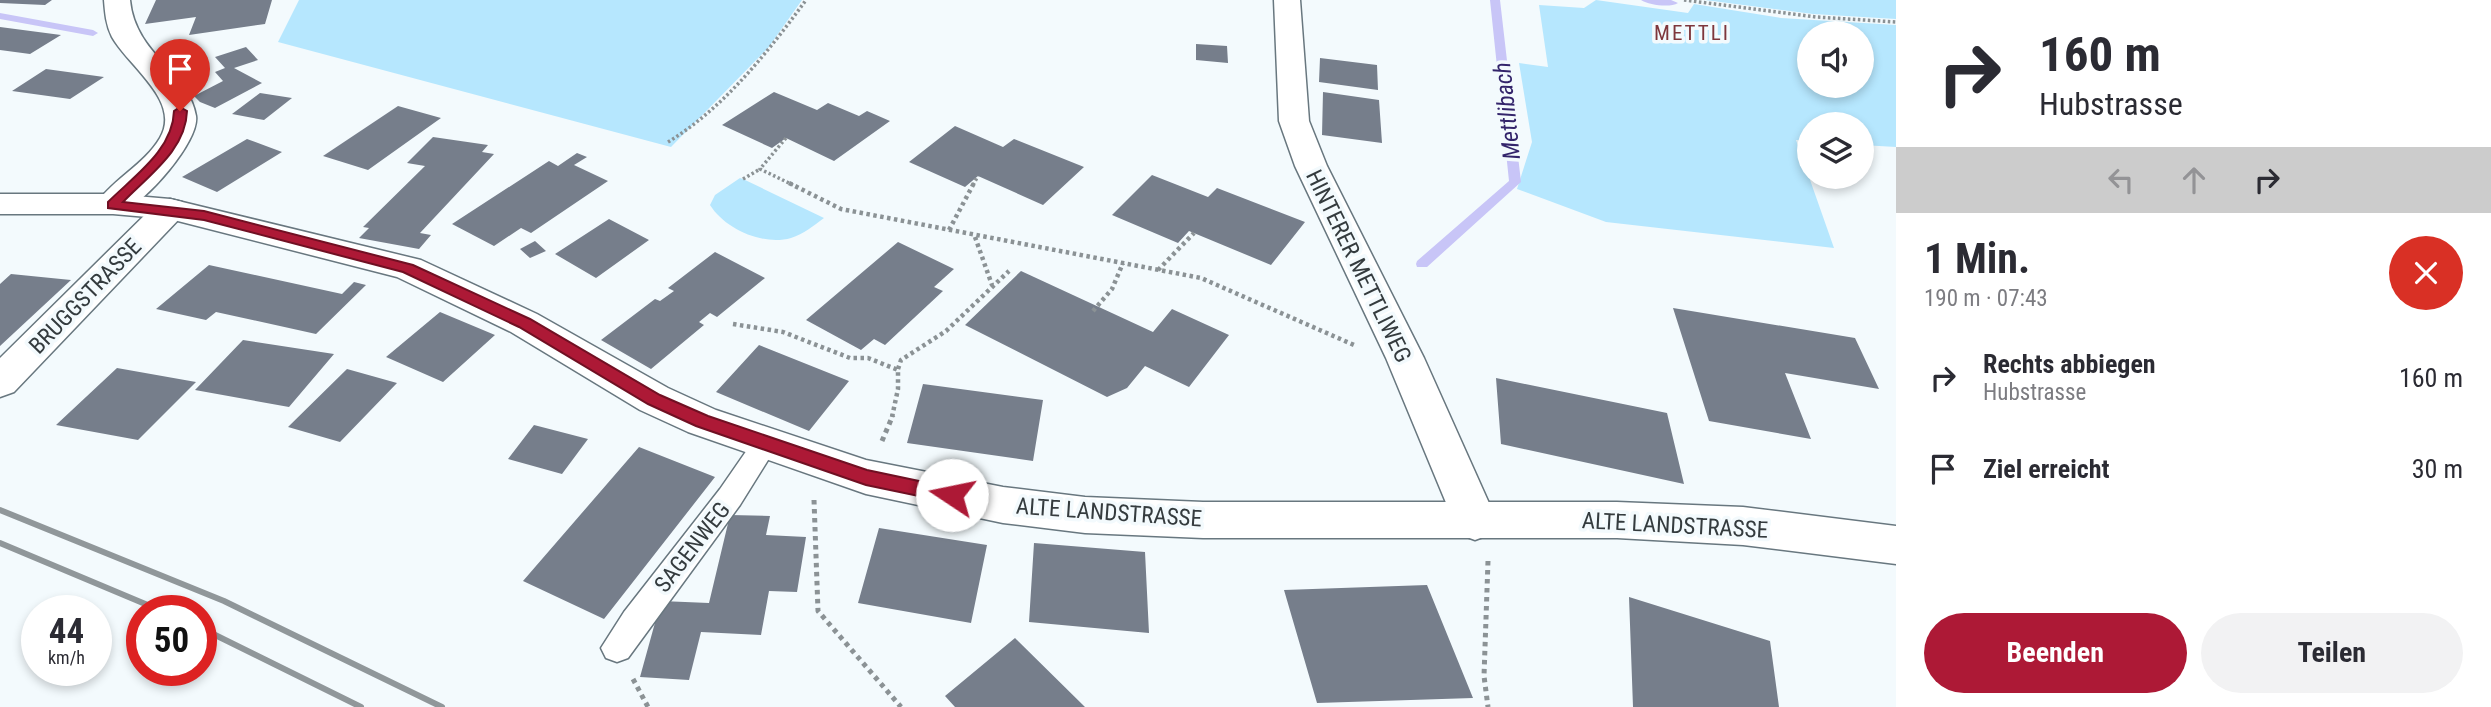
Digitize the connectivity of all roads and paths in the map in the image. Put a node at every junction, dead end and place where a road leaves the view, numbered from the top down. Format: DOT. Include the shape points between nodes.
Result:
graph roads {
  1 [pos="117,0"];
  2 [pos="806,0"];
  3 [pos="1287,0"];
  4 [pos="1684,0"];
  5 [pos="1896,22"];
  6 [pos="786,138"];
  7 [pos="668,142"];
  8 [pos="760,169"];
  9 [pos="978,176"];
  10 [pos="743,179"];
  11 [pos="0,204"];
  12 [pos="113,205"];
  13 [pos="170,209"];
  14 [pos="950,230"];
  15 [pos="1194,233"];
  16 [pos="975,236"];
  17 [pos="1123,263"];
  18 [pos="1158,270"];
  19 [pos="1009,271"];
  20 [pos="992,285"];
  21 [pos="1093,311"];
  22 [pos="733,324"];
  23 [pos="1405,358"];
  24 [pos="898,370"];
  25 [pos="0,382"];
  26 [pos="765,444"];
  27 [pos="866,477"];
  28 [pos="814,488"];
  29 [pos="1482,533"];
  30 [pos="1896,545"];
  31 [pos="617,648"];
  32 [pos="901,707"];
  33 [pos="1488,707"];
  1 -- 12 [label="main road" via="122,36 163,80 180,111 180,129 169,148"];
  2 -- 7 [label="path" via="770,50 691,128"];
  3 -- 23 [label="main road, HINTERER METTLIWEG" via="1294,121 1311,166"];
  4 -- 5 [label="path"];
  6 -- 8 [label="path"];
  8 -- 10 [label="path"];
  8 -- 14 [label="path" via="841,209"];
  9 -- 14 [label="path"];
  11 -- 12 [label="main road, ALTE LANDSTRASSE"];
  12 -- 13 [label="main road, ALTE LANDSTRASSE"];
  13 -- 25 [label="main road, BRUGGSTRASSE"];
  13 -- 26 [label="main road, ALTE LANDSTRASSE" via="408,268 524,323 654,400"];
  14 -- 16 [label="path"];
  15 -- 18 [label="path"];
  16 -- 17 [label="path"];
  16 -- 20 [label="path"];
  17 -- 18 [label="path"];
  17 -- 21 [label="path" via="1112,289"];
  18 -- 23 [label="path" via="1201,278 1361,348"];
  19 -- 20 [label="path"];
  20 -- 24 [label="path" via="946,331 901,360"];
  22 -- 24 [label="path" via="783,332 850,358 868,358"];
  23 -- 29 [label="main road, HINTERER METTLIWEG"];
  24 -- 27 [label="path" via="900,385 893,416"];
  26 -- 27 [label="main road, ALTE LANDSTRASSE"];
  26 -- 31 [label="lane, SAGENWEG" via="722,511"];
  27 -- 29 [label="main road, ALTE LANDSTRASSE" via="1003,505 1085,515"];
  28 -- 32 [label="path" via="818,611"];
  29 -- 30 [label="main road, ALTE LANDSTRASSE" via="1617,520 1743,526"];
  29 -- 33 [label="path"];
}
